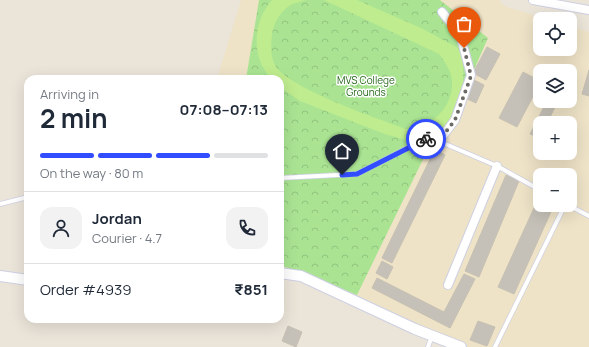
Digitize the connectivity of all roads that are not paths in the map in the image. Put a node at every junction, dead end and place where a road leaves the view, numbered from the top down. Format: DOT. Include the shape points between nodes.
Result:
graph roads {
  1 [pos="533,0"];
  2 [pos="589,10"];
  3 [pos="442,12"];
  4 [pos="438,142"];
  5 [pos="497,166"];
  6 [pos="284,178"];
  7 [pos="533,186"];
  8 [pos="24,198"];
  9 [pos="0,204"];
  10 [pos="577,210"];
  11 [pos="562,212"];
  12 [pos="589,216"];
  13 [pos="284,274"];
  14 [pos="0,276"];
  15 [pos="24,279"];
  16 [pos="448,285"];
  17 [pos="432,336"];
  18 [pos="428,347"];
  19 [pos="461,347"];
  20 [pos="495,347"];
  1 -- 2 [label="street"];
  3 -- 4 [label="street" via="460,34 471,76 455,120"];
  4 -- 5 [label="lane"];
  4 -- 6 [label="lane" via="429,137 357,174"];
  5 -- 7 [label="lane"];
  5 -- 16 [label="street"];
  8 -- 9 [label="lane"];
  10 -- 12 [label="lane"];
  11 -- 20 [label="lane"];
  13 -- 17 [label="street" via="301,276"];
  14 -- 15 [label="street"];
  17 -- 18 [label="lane"];
  17 -- 19 [label="street"];
}
